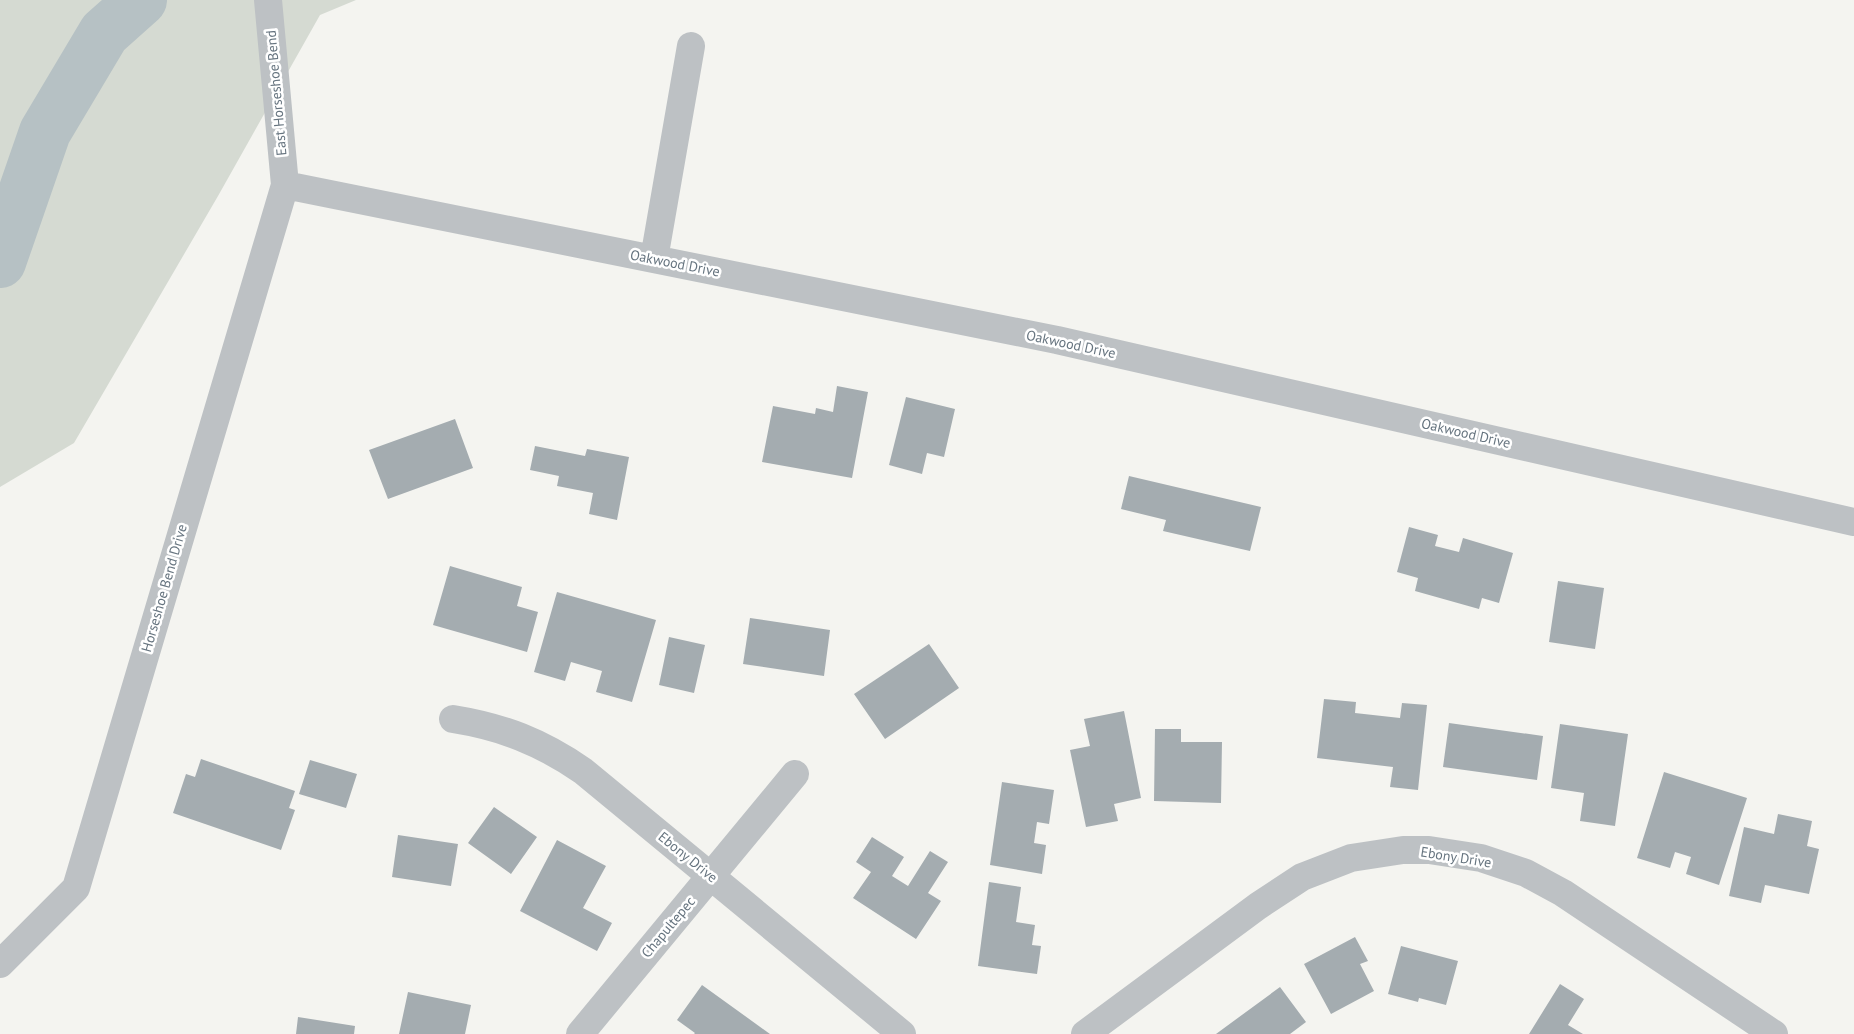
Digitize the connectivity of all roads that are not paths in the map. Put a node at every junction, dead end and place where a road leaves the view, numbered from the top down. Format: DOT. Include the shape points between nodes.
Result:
graph roads {
  1 [pos="268,4"];
  2 [pos="692,46"];
  3 [pos="285,185"];
  4 [pos="654,259"];
  5 [pos="1854,522"];
  6 [pos="453,718"];
  7 [pos="795,774"];
  8 [pos="711,876"];
  9 [pos="0,964"];
  10 [pos="580,1034"];
  11 [pos="902,1034"];
  12 [pos="1084,1034"];
  13 [pos="1774,1034"];
  1 -- 3 [label="street, East Horseshoe Bend"];
  2 -- 4 [label="street"];
  3 -- 4 [label="street, Oakwood Drive"];
  3 -- 9 [label="street, Horseshoe Bend Drive" via="76,888"];
  4 -- 5 [label="street, Oakwood Drive" via="1057,340"];
  6 -- 8 [label="street, Ebony Drive" via="508,731 560,755"];
  7 -- 8 [label="street, Chapultepec"];
  8 -- 10 [label="street, Chapultepec"];
  8 -- 11 [label="street, Ebony Drive"];
  12 -- 13 [label="street, Ebony Drive" via="1302,877 1351,858 1403,850 1429,850 1481,858 1526,873 1563,893"];
}
